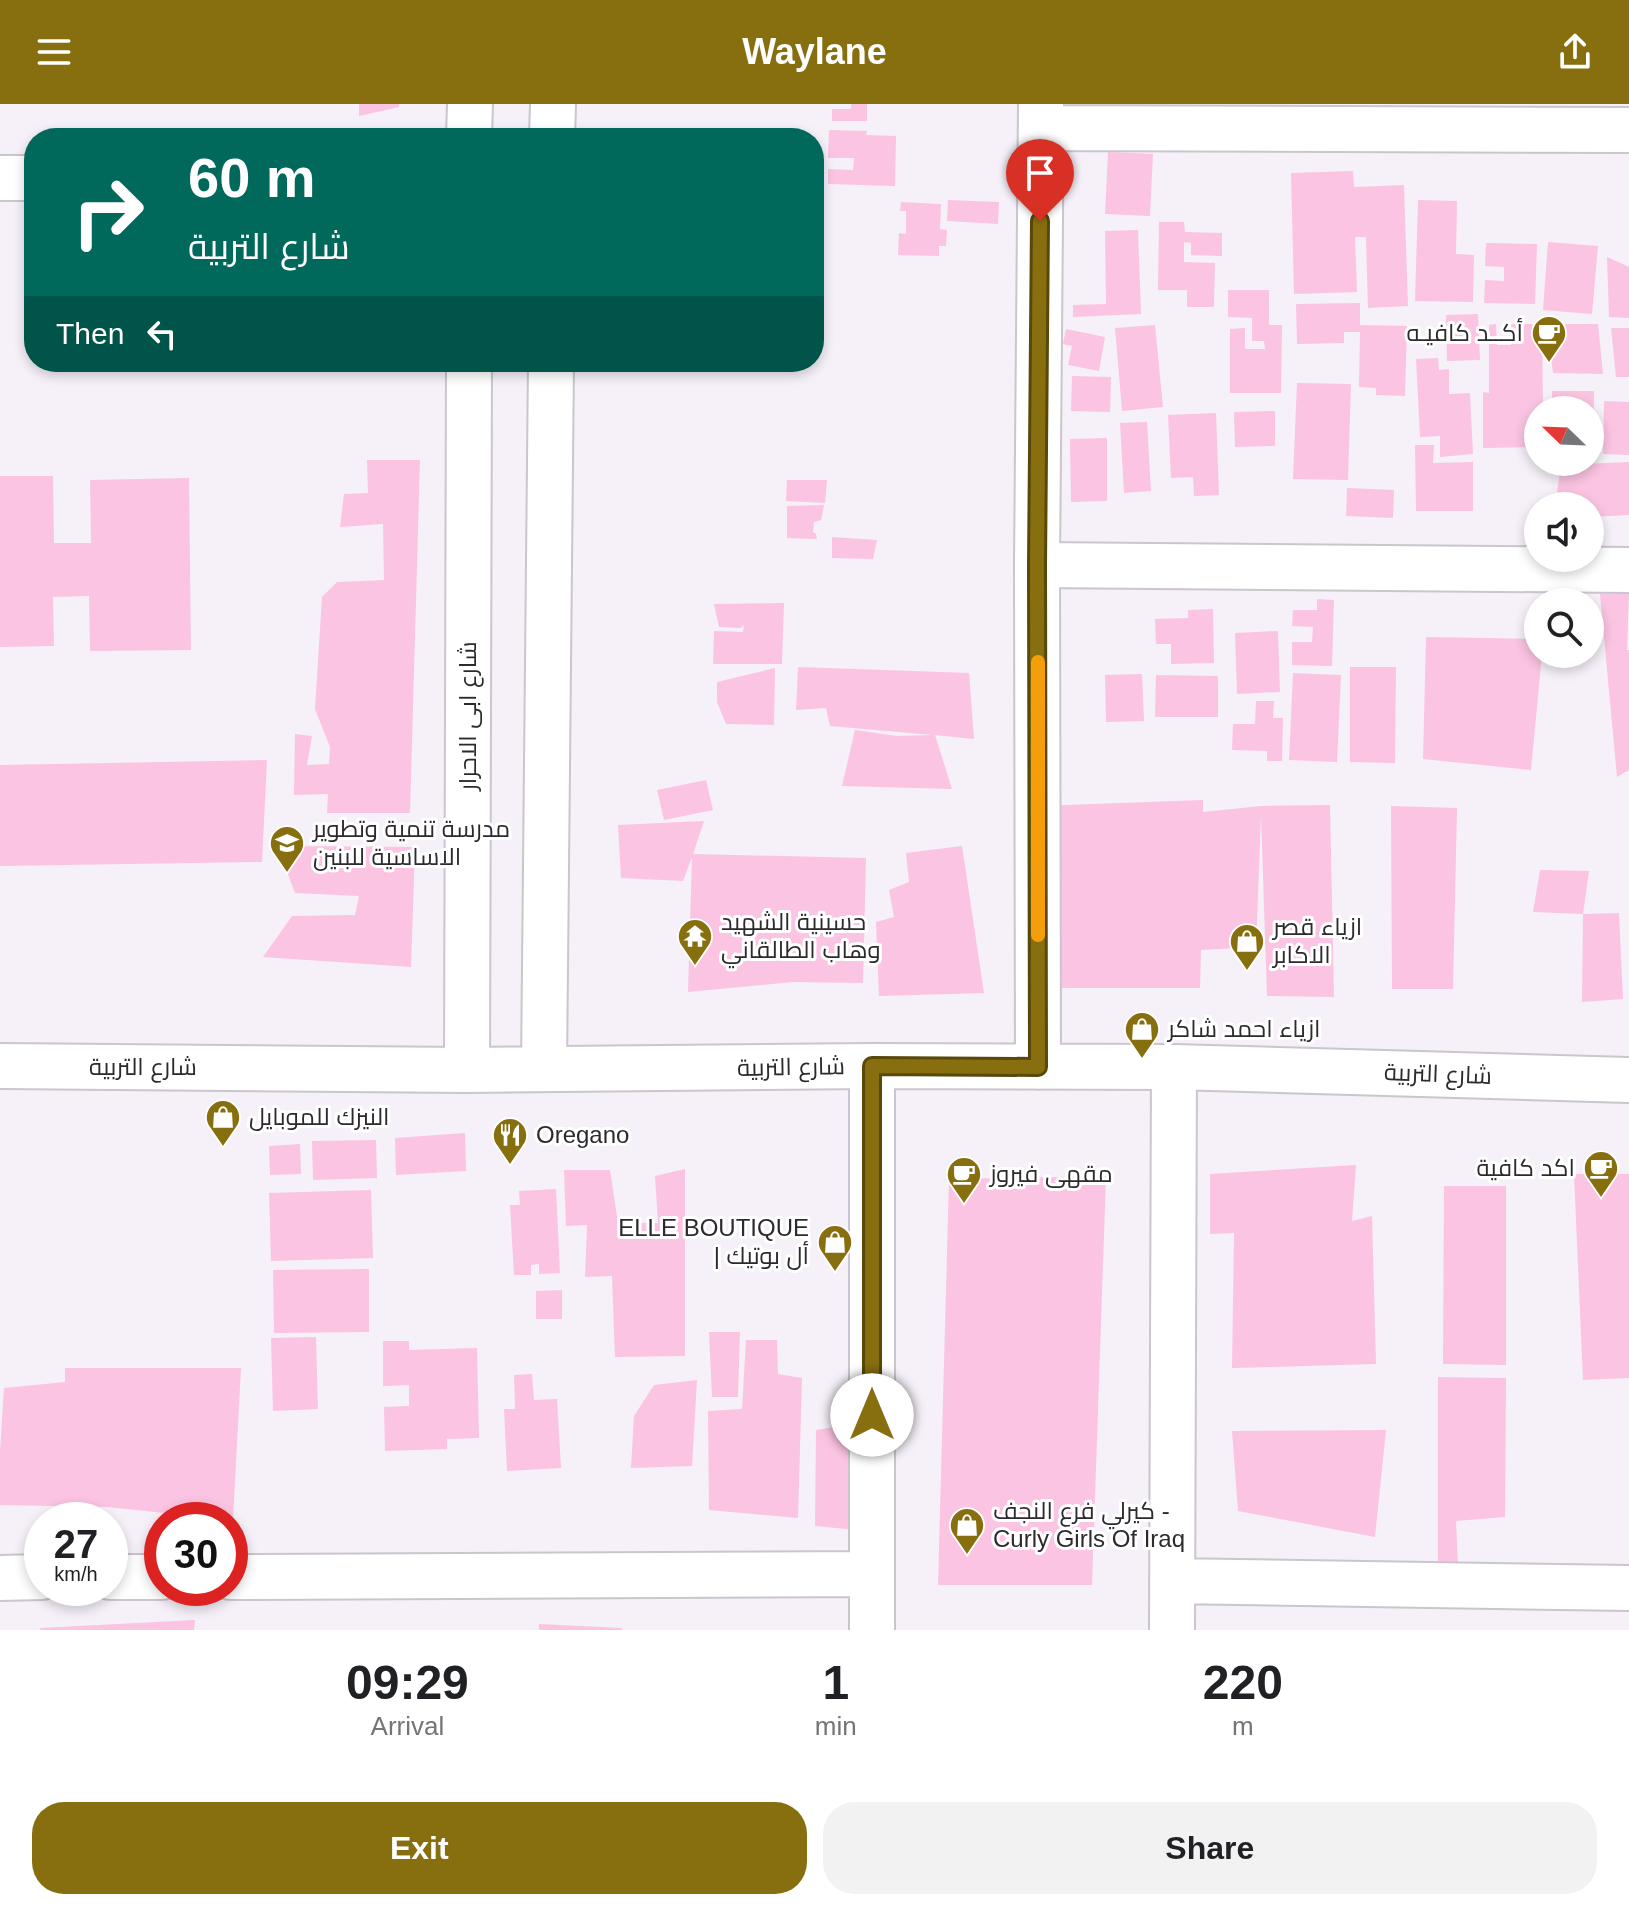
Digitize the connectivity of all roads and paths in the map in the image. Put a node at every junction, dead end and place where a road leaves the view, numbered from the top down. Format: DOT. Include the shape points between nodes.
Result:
graph roads {
  1 [pos="470,104"];
  2 [pos="553,104"];
  3 [pos="1041,116"];
  4 [pos="469,128"];
  5 [pos="552,128"];
  6 [pos="1629,130"];
  7 [pos="0,178"];
  8 [pos="24,178"];
  9 [pos="469,372"];
  10 [pos="551,372"];
  11 [pos="1037,565"];
  12 [pos="1629,570"];
  13 [pos="0,1066"];
  14 [pos="872,1066"];
  15 [pos="1038,1067"];
  16 [pos="1174,1067"];
  17 [pos="544,1069"];
  18 [pos="467,1070"];
  19 [pos="1629,1080"];
  20 [pos="872,1574"];
  21 [pos="24,1577"];
  22 [pos="248,1577"];
  23 [pos="0,1578"];
  24 [pos="1172,1581"];
  25 [pos="1629,1588"];
  26 [pos="872,1630"];
  27 [pos="1172,1630"];
  1 -- 4 [label="street"];
  2 -- 5 [label="street"];
  3 -- 6 [label="street"];
  3 -- 11 [label="street"];
  7 -- 8 [label="street"];
  9 -- 18 [label="street, شارع ابی الاحرار"];
  10 -- 17 [label="street"];
  11 -- 12 [label="street"];
  11 -- 15 [label="street"];
  13 -- 18 [label="street, شارع التربية"];
  14 -- 15 [label="street, شارع التربية"];
  14 -- 17 [label="street, شارع التربية"];
  14 -- 20 [label="street"];
  15 -- 16 [label="street, شارع التربية"];
  16 -- 19 [label="street, شارع التربية"];
  16 -- 24 [label="street"];
  17 -- 18 [label="street, شارع التربية"];
  20 -- 22 [label="street"];
  20 -- 26 [label="street"];
  21 -- 23 [label="street"];
  24 -- 25 [label="street"];
  24 -- 27 [label="street"];
}
